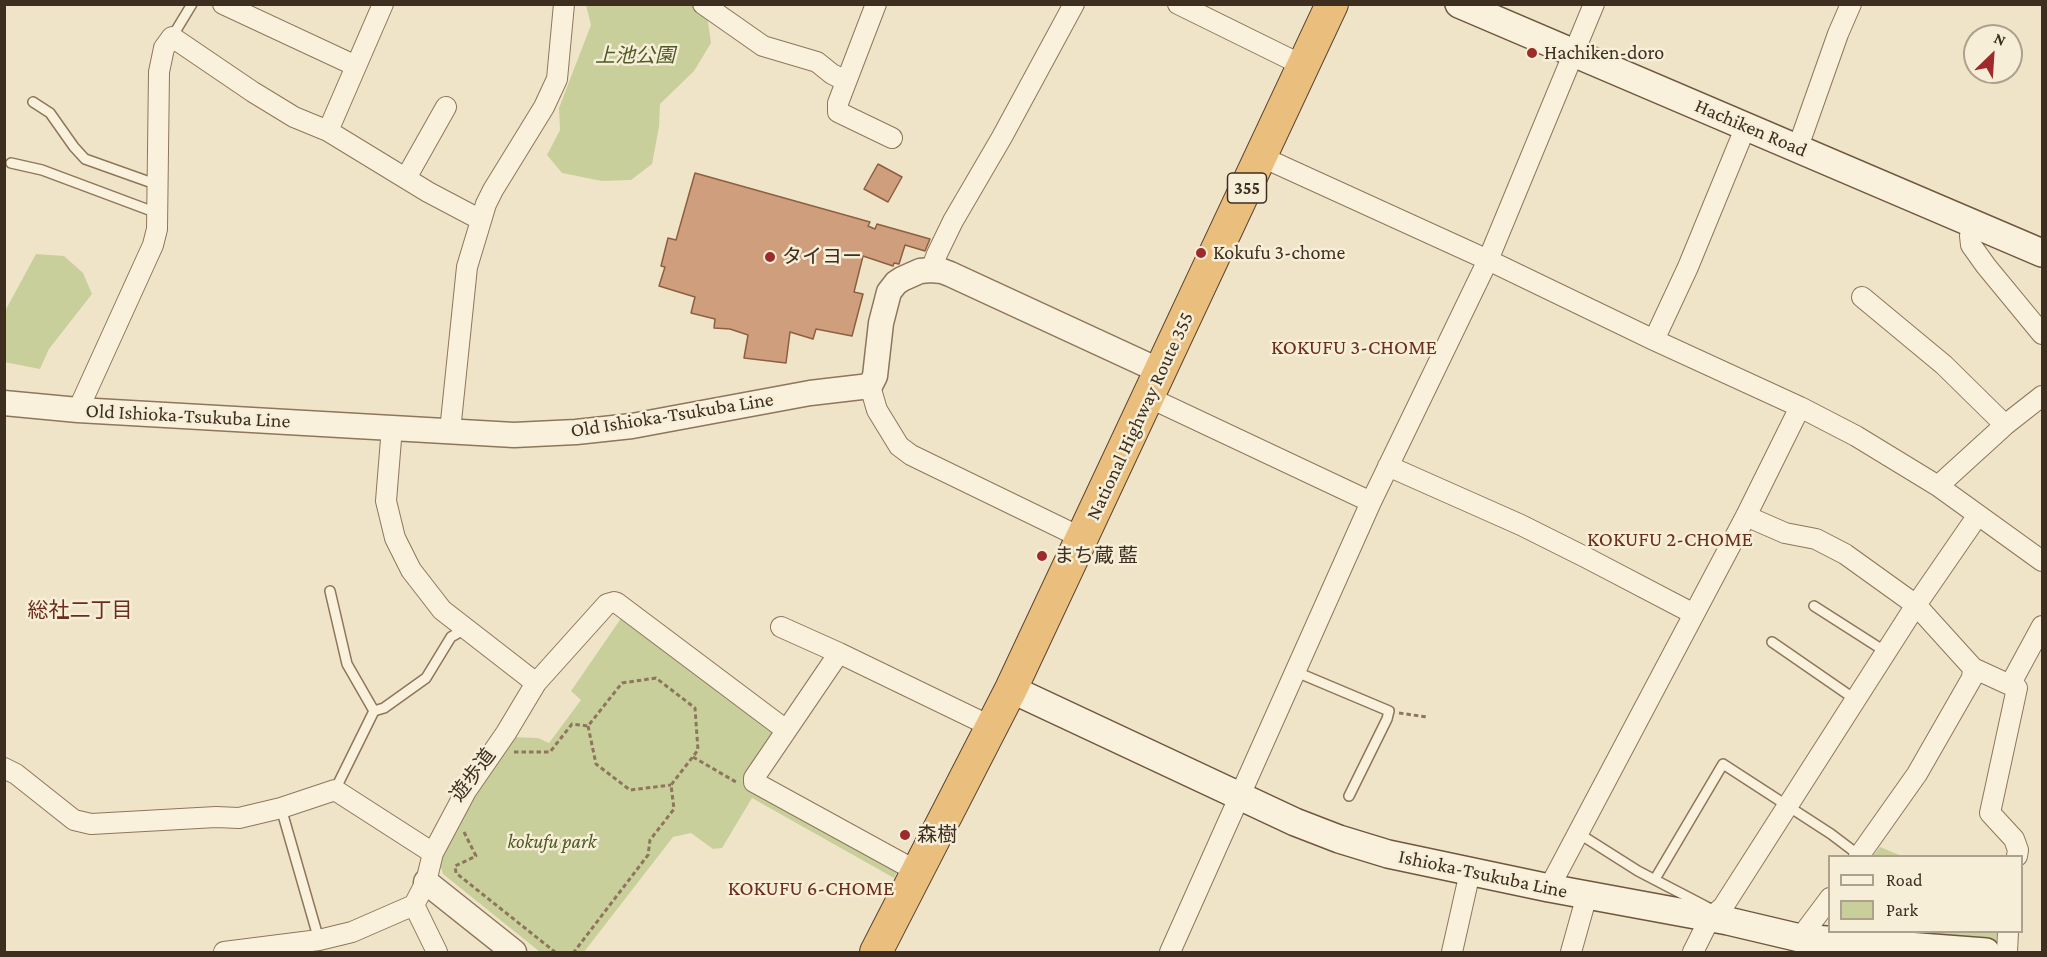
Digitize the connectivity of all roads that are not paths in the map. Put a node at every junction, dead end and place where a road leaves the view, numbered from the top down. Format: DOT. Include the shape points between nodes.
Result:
graph roads {
  1 [pos="192,4"];
  2 [pos="223,4"];
  3 [pos="382,4"];
  4 [pos="564,4"];
  5 [pos="703,4"];
  6 [pos="876,4"];
  7 [pos="1074,4"];
  8 [pos="1178,4"];
  9 [pos="1332,4"];
  10 [pos="1459,4"];
  11 [pos="1594,4"];
  12 [pos="1851,4"];
  13 [pos="172,37"];
  14 [pos="1574,54"];
  15 [pos="356,66"];
  16 [pos="1304,66"];
  17 [pos="846,81"];
  18 [pos="33,102"];
  19 [pos="446,107"];
  20 [pos="1746,126"];
  21 [pos="328,131"];
  22 [pos="892,138"];
  23 [pos="1798,147"];
  24 [pos="1262,157"];
  25 [pos="11,163"];
  26 [pos="406,178"];
  27 [pos="158,185"];
  28 [pos="158,213"];
  29 [pos="481,220"];
  30 [pos="1973,223"];
  31 [pos="2043,253"];
  32 [pos="1488,260"];
  33 [pos="931,270"];
  34 [pos="1862,297"];
  35 [pos="2043,334"];
  36 [pos="1654,340"];
  37 [pos="1154,384"];
  38 [pos="870,386"];
  39 [pos="2043,396"];
  40 [pos="4,403"];
  41 [pos="1800,407"];
  42 [pos="78,410"];
  43 [pos="2005,425"];
  44 [pos="392,427"];
  45 [pos="450,431"];
  46 [pos="1388,466"];
  47 [pos="1938,486"];
  48 [pos="1371,502"];
  49 [pos="1978,515"];
  50 [pos="1746,516"];
  51 [pos="1082,538"];
  52 [pos="2043,561"];
  53 [pos="330,591"];
  54 [pos="1916,605"];
  55 [pos="1814,606"];
  56 [pos="1694,614"];
  57 [pos="2043,626"];
  58 [pos="781,627"];
  59 [pos="465,629"];
  60 [pos="1772,642"];
  61 [pos="839,652"];
  62 [pos="1886,652"];
  63 [pos="1973,669"];
  64 [pos="1294,671"];
  65 [pos="536,683"];
  66 [pos="2010,685"];
  67 [pos="1011,689"];
  68 [pos="1856,700"];
  69 [pos="374,711"];
  70 [pos="992,728"];
  71 [pos="786,730"];
  72 [pos="4,768"];
  73 [pos="335,790"];
  74 [pos="1240,796"];
  75 [pos="1349,796"];
  76 [pos="1788,807"];
  77 [pos="281,808"];
  78 [pos="1578,833"];
  79 [pos="433,853"];
  80 [pos="1858,855"];
  81 [pos="1860,855"];
  82 [pos="2017,855"];
  83 [pos="918,872"];
  84 [pos="1470,872"];
  85 [pos="1655,879"];
  86 [pos="426,882"];
  87 [pos="1550,888"];
  88 [pos="1587,895"];
  89 [pos="1828,901"];
  90 [pos="414,905"];
  91 [pos="1714,915"];
  92 [pos="2008,933"];
  93 [pos="1800,938"];
  94 [pos="319,940"];
  95 [pos="225,952"];
  96 [pos="437,952"];
  97 [pos="514,952"];
  98 [pos="876,952"];
  99 [pos="1170,952"];
  100 [pos="1452,952"];
  101 [pos="1571,952"];
  102 [pos="1693,952"];
  103 [pos="1986,952"];
  104 [pos="2007,952"];
  1 -- 13 [label="lane"];
  2 -- 15 [label="street"];
  3 -- 15 [label="street"];
  4 -- 29 [label="street" via="557,80 493,190"];
  5 -- 17 [label="street" via="763,46 818,62"];
  6 -- 17 [label="street"];
  7 -- 33 [label="street" via="953,221"];
  8 -- 16 [label="street"];
  9 -- 16 [label="highway, National Highway Route 355 / 355"];
  10 -- 14 [label="main road, Hachiken Road"];
  11 -- 14 [label="street"];
  12 -- 23 [label="street"];
  13 -- 21 [label="street" via="294,117"];
  13 -- 27 [label="street" via="164,48 159,72"];
  14 -- 20 [label="main road, Hachiken Road"];
  14 -- 32 [label="street"];
  15 -- 21 [label="street"];
  16 -- 24 [label="highway, National Highway Route 355 / 355"];
  17 -- 22 [label="street" via="837,112"];
  18 -- 27 [label="lane" via="50,113 85,159"];
  19 -- 26 [label="street"];
  20 -- 23 [label="main road, Hachiken Road"];
  20 -- 36 [label="street"];
  21 -- 26 [label="street"];
  23 -- 30 [label="main road, Hachiken Road"];
  24 -- 32 [label="street"];
  24 -- 37 [label="highway, National Highway Route 355 / 355"];
  25 -- 28 [label="lane" via="42,170"];
  26 -- 29 [label="street"];
  27 -- 28 [label="street"];
  28 -- 42 [label="street" via="153,245"];
  29 -- 45 [label="street" via="463,288"];
  30 -- 31 [label="main road, Hachiken Road"];
  30 -- 35 [label="street" via="1971,245"];
  32 -- 36 [label="street"];
  32 -- 46 [label="street"];
  33 -- 37 [label="street" via="950,274"];
  33 -- 38 [label="street" via="902,279 890,292"];
  34 -- 43 [label="street" via="1944,365"];
  36 -- 41 [label="street"];
  37 -- 48 [label="street"];
  37 -- 51 [label="highway, National Highway Route 355 / 355"];
  38 -- 45 [label="street, Old Ishioka-Tsukuba Line" via="810,393 632,426 514,435"];
  38 -- 51 [label="street" via="877,410 899,446 910,455"];
  39 -- 43 [label="street"];
  40 -- 42 [label="street, Old Ishioka-Tsukuba Line"];
  41 -- 47 [label="street"];
  41 -- 50 [label="street"];
  42 -- 44 [label="street, Old Ishioka-Tsukuba Line"];
  43 -- 47 [label="street"];
  44 -- 45 [label="street, Old Ishioka-Tsukuba Line"];
  44 -- 59 [label="street" via="386,501 395,538 427,591"];
  46 -- 48 [label="street"];
  46 -- 56 [label="street" via="1550,539"];
  47 -- 49 [label="street"];
  48 -- 64 [label="street"];
  49 -- 52 [label="street"];
  49 -- 54 [label="street"];
  50 -- 54 [label="street" via="1785,533 1816,539"];
  50 -- 56 [label="street"];
  51 -- 67 [label="highway, National Highway Route 355 / 355"];
  53 -- 69 [label="lane" via="347,664"];
  54 -- 62 [label="street"];
  54 -- 63 [label="street"];
  55 -- 62 [label="lane"];
  56 -- 78 [label="street"];
  57 -- 66 [label="street"];
  58 -- 61 [label="street"];
  59 -- 65 [label="street"];
  59 -- 69 [label="lane" via="451,637 426,678"];
  60 -- 68 [label="lane"];
  61 -- 70 [label="street"];
  61 -- 71 [label="street"];
  62 -- 68 [label="street"];
  63 -- 66 [label="street"];
  63 -- 81 [label="street" via="1972,678 1917,774"];
  64 -- 74 [label="street"];
  64 -- 75 [label="lane" via="1389,711"];
  65 -- 71 [label="street" via="607,604 614,602"];
  65 -- 79 [label="street" via="466,790"];
  66 -- 82 [label="street" via="2017,688 1990,813 2014,839"];
  67 -- 70 [label="highway, National Highway Route 355 / 355"];
  67 -- 74 [label="main road, Ishioka-Tsukuba Line"];
  68 -- 76 [label="street"];
  69 -- 73 [label="lane"];
  70 -- 83 [label="highway, National Highway Route 355 / 355"];
  71 -- 83 [label="street" via="753,782"];
  72 -- 77 [label="street" via="74,820 91,824 239,818"];
  73 -- 77 [label="street"];
  73 -- 79 [label="street"];
  74 -- 84 [label="main road, Ishioka-Tsukuba Line" via="1339,839"];
  74 -- 99 [label="street"];
  76 -- 80 [label="lane"];
  76 -- 85 [label="lane" via="1723,764"];
  76 -- 91 [label="street"];
  77 -- 94 [label="lane"];
  78 -- 85 [label="lane"];
  78 -- 87 [label="street"];
  79 -- 86 [label="street"];
  83 -- 98 [label="highway, National Highway Route 355 / 355"];
  84 -- 87 [label="main road, Ishioka-Tsukuba Line"];
  84 -- 100 [label="street"];
  85 -- 91 [label="lane"];
  86 -- 90 [label="street"];
  86 -- 97 [label="street"];
  87 -- 88 [label="main road, Ishioka-Tsukuba Line"];
  88 -- 91 [label="main road, Ishioka-Tsukuba Line"];
  88 -- 101 [label="street"];
  89 -- 93 [label="street"];
  90 -- 94 [label="street" via="352,932"];
  90 -- 96 [label="street"];
  91 -- 93 [label="main road, Ishioka-Tsukuba Line"];
  91 -- 102 [label="street"];
  92 -- 104 [label="street"];
  93 -- 103 [label="main road, Ishioka-Tsukuba Line"];
  94 -- 95 [label="street"];
}
